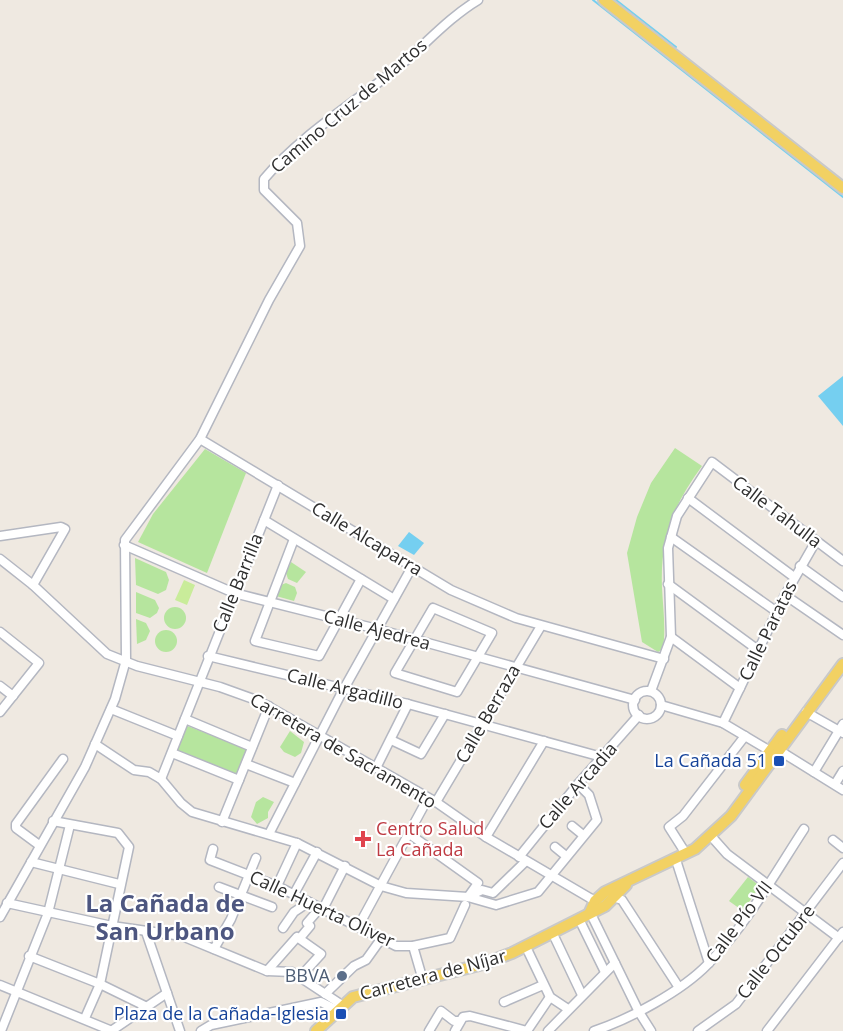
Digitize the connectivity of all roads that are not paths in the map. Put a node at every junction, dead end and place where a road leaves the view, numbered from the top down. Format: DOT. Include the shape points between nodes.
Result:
graph roads {
  1 [pos="604,0"];
  2 [pos="475,2"];
  3 [pos="843,188"];
  4 [pos="200,439"];
  5 [pos="278,485"];
  6 [pos="688,498"];
  7 [pos="264,520"];
  8 [pos="0,536"];
  9 [pos="671,537"];
  10 [pos="294,539"];
  11 [pos="816,541"];
  12 [pos="124,545"];
  13 [pos="0,559"];
  14 [pos="843,561"];
  15 [pos="800,566"];
  16 [pos="412,567"];
  17 [pos="794,577"];
  18 [pos="361,579"];
  19 [pos="668,584"];
  20 [pos="33,585"];
  21 [pos="234,593"];
  22 [pos="785,595"];
  23 [pos="843,597"];
  24 [pos="394,599"];
  25 [pos="269,602"];
  26 [pos="777,612"];
  27 [pos="338,619"];
  28 [pos="541,626"];
  29 [pos="377,629"];
  30 [pos="0,633"];
  31 [pos="843,635"];
  32 [pos="671,637"];
  33 [pos="414,640"];
  34 [pos="758,650"];
  35 [pos="843,654"];
  36 [pos="208,656"];
  37 [pos="478,658"];
  38 [pos="664,659"];
  39 [pos="126,660"];
  40 [pos="843,664"];
  41 [pos="515,668"];
  42 [pos="200,682"];
  43 [pos="0,686"];
  44 [pos="740,688"];
  45 [pos="344,689"];
  46 [pos="651,691"];
  47 [pos="13,696"];
  48 [pos="635,700"];
  49 [pos="408,704"];
  50 [pos="661,705"];
  51 [pos="269,706"];
  52 [pos="111,709"];
  53 [pos="0,712"];
  54 [pos="806,712"];
  55 [pos="445,714"];
  56 [pos="639,715"];
  57 [pos="185,719"];
  58 [pos="723,723"];
  59 [pos="482,724"];
  60 [pos="841,729"];
  61 [pos="321,735"];
  62 [pos="178,736"];
  63 [pos="745,736"];
  64 [pos="391,740"];
  65 [pos="544,741"];
  66 [pos="95,744"];
  67 [pos="252,747"];
  68 [pos="775,751"];
  69 [pos="172,753"];
  70 [pos="602,757"];
  71 [pos="63,759"];
  72 [pos="246,764"];
  73 [pos="376,768"];
  74 [pos="843,771"];
  75 [pos="814,772"];
  76 [pos="161,779"];
  77 [pos="239,780"];
  78 [pos="295,783"];
  79 [pos="578,784"];
  80 [pos="835,784"];
  81 [pos="843,790"];
  82 [pos="432,800"];
  83 [pos="53,821"];
  84 [pos="222,822"];
  85 [pos="70,825"];
  86 [pos="572,826"];
  87 [pos="804,829"];
  88 [pos="408,833"];
  89 [pos="269,834"];
  90 [pos="583,836"];
  91 [pos="486,837"];
  92 [pos="711,837"];
  93 [pos="833,840"];
  94 [pos="297,843"];
  95 [pos="39,845"];
  96 [pos="555,847"];
  97 [pos="843,848"];
  98 [pos="213,849"];
  99 [pos="683,849"];
  100 [pos="317,852"];
  101 [pos="566,856"];
  102 [pos="256,858"];
  103 [pos="522,859"];
  104 [pos="676,860"];
  105 [pos="31,862"];
  106 [pos="843,862"];
  107 [pos="661,865"];
  108 [pos="345,866"];
  109 [pos="59,869"];
  110 [pos="248,875"];
  111 [pos="551,875"];
  112 [pos="119,884"];
  113 [pos="768,885"];
  114 [pos="277,886"];
  115 [pos="381,886"];
  116 [pos="219,887"];
  117 [pos="294,894"];
  118 [pos="614,894"];
  119 [pos="241,895"];
  120 [pos="466,901"];
  121 [pos="309,902"];
  122 [pos="7,903"];
  123 [pos="595,906"];
  124 [pos="272,907"];
  125 [pos="322,908"];
  126 [pos="48,913"];
  127 [pos="806,914"];
  128 [pos="0,917"];
  129 [pos="579,919"];
  130 [pos="112,926"];
  131 [pos="358,927"];
  132 [pos="283,928"];
  133 [pos="146,932"];
  134 [pos="553,934"];
  135 [pos="841,935"];
  136 [pos="300,938"];
  137 [pos="381,939"];
  138 [pos="413,946"];
  139 [pos="526,947"];
  140 [pos="214,949"];
  141 [pos="30,956"];
  142 [pos="615,963"];
  143 [pos="709,963"];
  144 [pos="267,971"];
  145 [pos="605,972"];
  146 [pos="300,977"];
  147 [pos="422,978"];
  148 [pos="100,984"];
  149 [pos="543,985"];
  150 [pos="0,986"];
  151 [pos="678,986"];
  152 [pos="17,993"];
  153 [pos="167,993"];
  154 [pos="325,994"];
  155 [pos="582,995"];
  156 [pos="550,997"];
  157 [pos="504,1002"];
  158 [pos="145,1006"];
  159 [pos="339,1007"];
  160 [pos="568,1009"];
  161 [pos="639,1012"];
  162 [pos="85,1018"];
  163 [pos="459,1022"];
  164 [pos="323,1029"];
  165 [pos="1,1031"];
  166 [pos="111,1031"];
  167 [pos="180,1031"];
  168 [pos="201,1031"];
  169 [pos="429,1031"];
  170 [pos="455,1031"];
  171 [pos="527,1031"];
  172 [pos="548,1031"];
  173 [pos="594,1031"];
  174 [pos="651,1031"];
  175 [pos="698,1031"];
  176 [pos="767,1031"];
  1 -- 3 [label="main road"];
  2 -- 4 [label="street, Camino Cruz de Martos" via="320,128 264,179 264,190 297,223 300,246"];
  4 -- 5 [label="street, Calle Alcaparra"];
  4 -- 12 [label="street, Camino Cruz de Martos" via="139,518"];
  5 -- 7 [label="street, Calle Barrilla"];
  5 -- 16 [label="street, Calle Alcaparra"];
  6 -- 9 [label="street"];
  6 -- 11 [label="street, Calle Tahulla" via="712,462"];
  6 -- 17 [label="street"];
  7 -- 10 [label="street"];
  7 -- 21 [label="street, Calle Barrilla"];
  8 -- 20 [label="street" via="61,527 65,530"];
  9 -- 19 [label="street"];
  9 -- 26 [label="street"];
  10 -- 18 [label="street"];
  10 -- 25 [label="street"];
  11 -- 14 [label="street, Calle Tahulla"];
  11 -- 15 [label="street, Calle Paratas"];
  12 -- 21 [label="street, Calle Ajedrea"];
  12 -- 39 [label="street"];
  13 -- 20 [label="street, Carretera de Sacramento"];
  15 -- 17 [label="street, Calle Paratas"];
  15 -- 23 [label="street"];
  16 -- 24 [label="street"];
  16 -- 28 [label="street, Calle Alcaparra" via="451,590"];
  17 -- 22 [label="street, Calle Paratas"];
  18 -- 24 [label="street"];
  18 -- 27 [label="street"];
  19 -- 32 [label="street"];
  19 -- 34 [label="street"];
  20 -- 39 [label="street, Carretera de Sacramento" via="107,654"];
  21 -- 25 [label="street, Calle Ajedrea"];
  21 -- 36 [label="street, Calle Barrilla"];
  22 -- 26 [label="street, Calle Paratas"];
  22 -- 31 [label="street"];
  24 -- 29 [label="street"];
  25 -- 27 [label="street, Calle Ajedrea"];
  25 -- 27 [label="street" via="255,641 319,656"];
  26 -- 34 [label="street, Calle Paratas"];
  27 -- 29 [label="street, Calle Ajedrea"];
  28 -- 38 [label="street, Calle Alcaparra"];
  28 -- 41 [label="street, Calle Berraza"];
  29 -- 33 [label="street, Calle Ajedrea"];
  29 -- 45 [label="street"];
  30 -- 47 [label="street" via="39,663"];
  32 -- 38 [label="street"];
  32 -- 44 [label="street"];
  33 -- 37 [label="street, Calle Ajedrea"];
  33 -- 37 [label="street" via="433,608 492,633"];
  33 -- 37 [label="street" via="395,674 457,692"];
  34 -- 44 [label="street, Calle Paratas"];
  35 -- 68 [label="main road"];
  36 -- 42 [label="street, Calle Barrilla"];
  36 -- 45 [label="street, Calle Argadillo"];
  37 -- 41 [label="street, Calle Ajedrea"];
  38 -- 46 [label="street"];
  39 -- 42 [label="street, Carretera de Sacramento" via="142,668"];
  39 -- 52 [label="street"];
  40 -- 54 [label="main road"];
  41 -- 48 [label="street, Calle Ajedrea"];
  41 -- 59 [label="street, Calle Berraza"];
  42 -- 51 [label="street, Carretera de Sacramento" via="244,694"];
  42 -- 57 [label="street, Calle Barrilla"];
  43 -- 47 [label="street"];
  44 -- 58 [label="street, Calle Paratas"];
  45 -- 49 [label="street, Calle Argadillo"];
  45 -- 61 [label="street"];
  46 -- 48 [label="street" via="639,694"];
  46 -- 50 [label="street" via="659,697"];
  47 -- 53 [label="street"];
  48 -- 56 [label="street" via="634,708"];
  49 -- 55 [label="street, Calle Argadillo"];
  49 -- 64 [label="street"];
  50 -- 56 [label="street" via="653,717"];
  50 -- 58 [label="street"];
  51 -- 61 [label="street, Carretera de Sacramento"];
  51 -- 67 [label="street"];
  52 -- 62 [label="street"];
  52 -- 66 [label="street"];
  54 -- 60 [label="street"];
  54 -- 68 [label="main road"];
  55 -- 59 [label="street, Calle Argadillo"];
  55 -- 64 [label="street" via="421,754"];
  56 -- 70 [label="street, Calle Arcadia"];
  57 -- 62 [label="street, Calle Barrilla"];
  57 -- 67 [label="street"];
  58 -- 63 [label="street"];
  59 -- 65 [label="street, Calle Argadillo"];
  59 -- 82 [label="street, Calle Berraza"];
  60 -- 75 [label="street"];
  61 -- 73 [label="street, Carretera de Sacramento"];
  61 -- 78 [label="street"];
  62 -- 69 [label="street, Calle Barrilla"];
  63 -- 68 [label="street"];
  63 -- 99 [label="street" via="683,816 669,827"];
  64 -- 73 [label="street"];
  65 -- 70 [label="street, Calle Argadillo"];
  65 -- 91 [label="street"];
  66 -- 76 [label="street" via="134,770"];
  66 -- 83 [label="street"];
  67 -- 72 [label="street"];
  68 -- 75 [label="street"];
  68 -- 92 [label="main road" via="731,816"];
  68 -- 99 [label="main road" via="718,821"];
  69 -- 76 [label="street, Calle Barrilla"];
  69 -- 77 [label="street"];
  70 -- 79 [label="street, Calle Arcadia"];
  71 -- 95 [label="street" via="16,824"];
  72 -- 77 [label="street"];
  72 -- 78 [label="street"];
  73 -- 82 [label="street, Carretera de Sacramento"];
  74 -- 80 [label="street"];
  75 -- 80 [label="street"];
  76 -- 84 [label="street" via="192,812"];
  77 -- 84 [label="street"];
  78 -- 89 [label="street"];
  79 -- 90 [label="street" via="589,795 597,820"];
  79 -- 103 [label="street, Calle Arcadia"];
  80 -- 81 [label="street"];
  82 -- 88 [label="street, Calle Berraza"];
  82 -- 91 [label="street, Carretera de Sacramento"];
  83 -- 85 [label="street"];
  83 -- 95 [label="street"];
  84 -- 89 [label="street"];
  85 -- 109 [label="street"];
  85 -- 112 [label="street" via="118,833 129,847"];
  86 -- 90 [label="street"];
  87 -- 113 [label="street, Calle Pío VII"];
  88 -- 115 [label="street, Calle Berraza"];
  88 -- 120 [label="street" via="478,883"];
  89 -- 94 [label="street"];
  90 -- 101 [label="street"];
  91 -- 103 [label="street, Carretera de Sacramento"];
  92 -- 104 [label="main road"];
  92 -- 113 [label="street"];
  93 -- 97 [label="street"];
  94 -- 100 [label="street"];
  94 -- 114 [label="street"];
  95 -- 105 [label="street"];
  96 -- 101 [label="street"];
  98 -- 110 [label="street, Calle Huerta Oliver" via="210,860"];
  99 -- 107 [label="main road"];
  100 -- 108 [label="street"];
  100 -- 117 [label="street"];
  101 -- 111 [label="street"];
  102 -- 110 [label="street"];
  103 -- 111 [label="street, Carretera de Sacramento"];
  103 -- 120 [label="street, Calle Arcadia" via="493,893 482,890"];
  104 -- 107 [label="main road"];
  104 -- 143 [label="street"];
  105 -- 109 [label="street"];
  105 -- 122 [label="street"];
  106 -- 127 [label="street, Calle Octubre"];
  107 -- 118 [label="main road"];
  108 -- 115 [label="street"];
  108 -- 125 [label="street"];
  109 -- 112 [label="street"];
  109 -- 126 [label="street"];
  110 -- 114 [label="street, Calle Huerta Oliver"];
  110 -- 119 [label="street"];
  111 -- 120 [label="street" via="535,894 496,905"];
  111 -- 123 [label="street, Carretera de Sacramento"];
  112 -- 130 [label="street"];
  113 -- 127 [label="street"];
  113 -- 143 [label="street, Calle Pío VII" via="738,930"];
  114 -- 117 [label="street, Calle Huerta Oliver"];
  115 -- 120 [label="street"];
  115 -- 131 [label="street, Calle Berraza"];
  116 -- 119 [label="street"];
  117 -- 121 [label="street, Calle Huerta Oliver"];
  118 -- 123 [label="main road, Carretera de Níjar"];
  118 -- 151 [label="street" via="622,900"];
  119 -- 124 [label="street"];
  119 -- 140 [label="street"];
  120 -- 138 [label="street, Calle Huerta Oliver" via="450,938"];
  121 -- 125 [label="street, Calle Huerta Oliver"];
  121 -- 132 [label="street" via="294,912"];
  122 -- 126 [label="street"];
  122 -- 128 [label="street"];
  123 -- 129 [label="main road, Carretera de Níjar"];
  123 -- 142 [label="street"];
  125 -- 131 [label="street, Calle Huerta Oliver"];
  125 -- 136 [label="street" via="307,923 310,926"];
  126 -- 130 [label="street"];
  126 -- 141 [label="street"];
  127 -- 135 [label="street"];
  127 -- 175 [label="street, Calle Octubre" via="736,1004"];
  129 -- 134 [label="main road, Carretera de Níjar"];
  129 -- 145 [label="street"];
  130 -- 133 [label="street"];
  130 -- 148 [label="street"];
  131 -- 137 [label="street, Calle Huerta Oliver"];
  133 -- 140 [label="street" via="182,936"];
  133 -- 153 [label="street"];
  134 -- 139 [label="main road, Carretera de Níjar"];
  134 -- 155 [label="street"];
  135 -- 176 [label="street"];
  136 -- 144 [label="street"];
  136 -- 146 [label="street" via="321,954"];
  137 -- 138 [label="street, Calle Huerta Oliver" via="396,946"];
  137 -- 154 [label="street" via="366,960 354,966"];
  138 -- 147 [label="street, Calle Huerta Oliver"];
  139 -- 147 [label="main road, Carretera de Níjar" via="483,964"];
  139 -- 149 [label="street"];
  140 -- 144 [label="street"];
  141 -- 148 [label="street"];
  141 -- 152 [label="street"];
  142 -- 145 [label="street"];
  142 -- 161 [label="street"];
  143 -- 151 [label="street, Calle Pío VII"];
  144 -- 146 [label="street" via="292,972"];
  145 -- 155 [label="street"];
  146 -- 154 [label="street"];
  147 -- 159 [label="main road, Carretera de Níjar" via="366,992"];
  148 -- 158 [label="street"];
  148 -- 162 [label="street"];
  149 -- 156 [label="street"];
  149 -- 157 [label="street"];
  150 -- 152 [label="street"];
  151 -- 161 [label="street, Calle Pío VII"];
  152 -- 162 [label="street"];
  152 -- 165 [label="street"];
  153 -- 158 [label="street"];
  153 -- 167 [label="street"];
  154 -- 159 [label="street"];
  155 -- 160 [label="street"];
  156 -- 160 [label="street"];
  156 -- 171 [label="street"];
  158 -- 166 [label="street"];
  159 -- 164 [label="main road, Carretera de Níjar"];
  159 -- 168 [label="street" via="321,1002 211,1025"];
  160 -- 172 [label="street"];
  161 -- 173 [label="street, Calle Pío VII"];
  161 -- 174 [label="street"];
  162 -- 166 [label="street"];
  163 -- 169 [label="street" via="441,1011"];
  163 -- 170 [label="street"];
  163 -- 171 [label="street" via="470,1016"];
}
